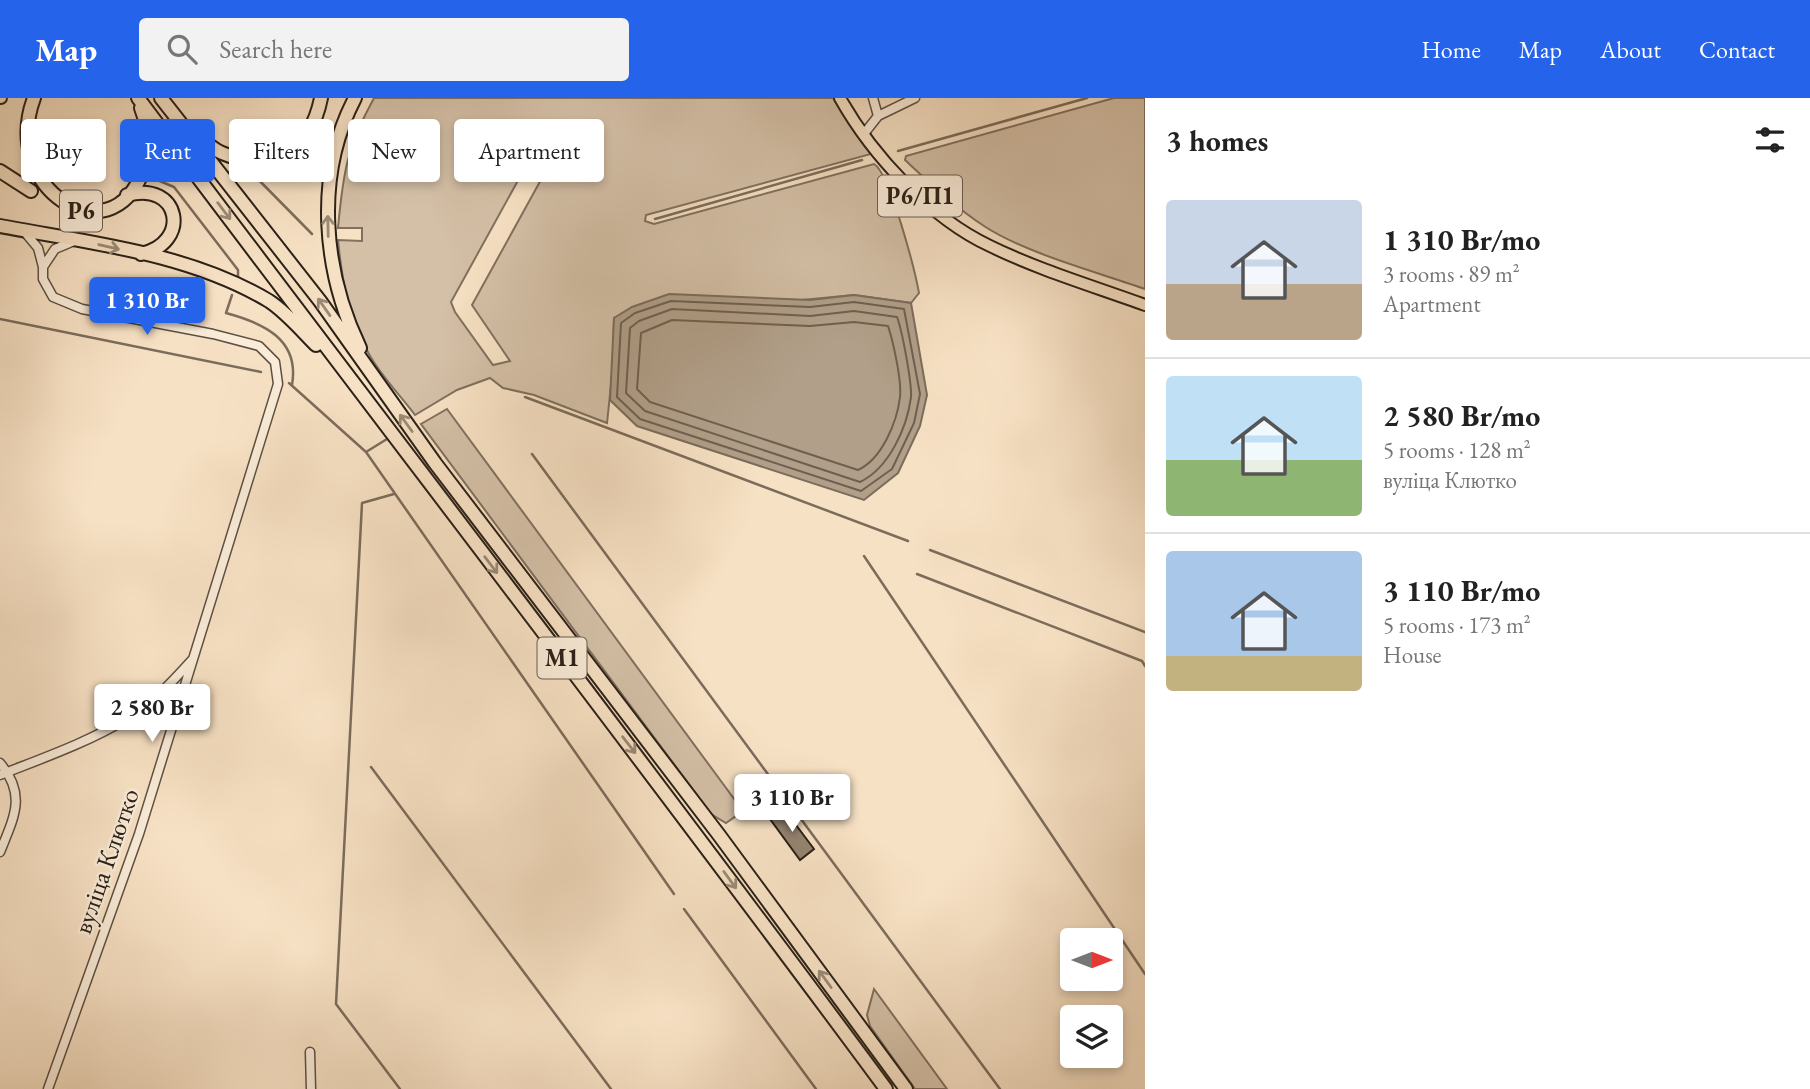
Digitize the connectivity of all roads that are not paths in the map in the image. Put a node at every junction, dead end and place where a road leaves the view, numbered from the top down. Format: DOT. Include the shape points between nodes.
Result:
graph roads {
  1 [pos="34,98"];
  2 [pos="138,98"];
  3 [pos="161,98"];
  4 [pos="321,98"];
  5 [pos="355,98"];
  6 [pos="840,98"];
  7 [pos="873,98"];
  8 [pos="915,98"];
  9 [pos="878,116"];
  10 [pos="177,119"];
  11 [pos="863,135"];
  12 [pos="16,141"];
  13 [pos="215,147"];
  14 [pos="18,164"];
  15 [pos="215,167"];
  16 [pos="0,171"];
  17 [pos="34,193"];
  18 [pos="127,195"];
  19 [pos="0,226"];
  20 [pos="23,230"];
  21 [pos="77,240"];
  22 [pos="141,254"];
  23 [pos="43,267"];
  24 [pos="1145,305"];
  25 [pos="346,375"];
  26 [pos="377,383"];
  27 [pos="194,658"];
  28 [pos="0,763"];
  29 [pos="4,774"];
  30 [pos="0,852"];
  31 [pos="310,1052"];
  32 [pos="48,1089"];
  33 [pos="311,1089"];
  34 [pos="886,1089"];
  35 [pos="906,1089"];
  1 -- 12 [label="highway" via="23,115"];
  2 -- 18 [label="highway, Р6" via="149,139 144,168"];
  2 -- 25 [label="highway, М1, one-way"];
  3 -- 10 [label="highway, М1"];
  4 -- 13 [label="highway" via="315,121 288,153 256,159"];
  26 -- 5 [label="highway, one-way" via="339,293 328,240 334,155"];
  6 -- 11 [label="main road, Р6/П1"];
  7 -- 9 [label="street"];
  8 -- 9 [label="street"];
  9 -- 11 [label="street"];
  11 -- 24 [label="main road, Р6/П1" via="909,187 971,235 1025,261"];
  14 -- 17 [label="highway, Р6"];
  26 -- 15 [label="highway, М1, one-way" via="320,300"];
  16 -- 17 [label="highway, Р6"];
  17 -- 18 [label="highway, Р6" via="78,211 111,207"];
  18 -- 22 [label="highway, Р6" via="156,194 173,213 167,241"];
  19 -- 20 [label="highway, Р6"];
  20 -- 21 [label="highway, Р6"];
  20 -- 23 [label="street, вуліца Клютко" via="38,248"];
  21 -- 22 [label="highway, Р6, one-way"];
  21 -- 23 [label="street" via="55,249"];
  22 -- 25 [label="highway, Р6" via="221,277 271,303"];
  23 -- 27 [label="street, вуліца Клютко" via="47,290 65,304 259,346 269,354 277,373 273,405"];
  25 -- 34 [label="highway, М1, one-way" via="676,805"];
  35 -- 26 [label="highway, М1, one-way"];
  27 -- 29 [label="street" via="129,718"];
  27 -- 32 [label="street, вуліца Клютко" via="139,834"];
  28 -- 29 [label="street"];
  29 -- 30 [label="street" via="14,785 16,811"];
  31 -- 33 [label="street"];
}
